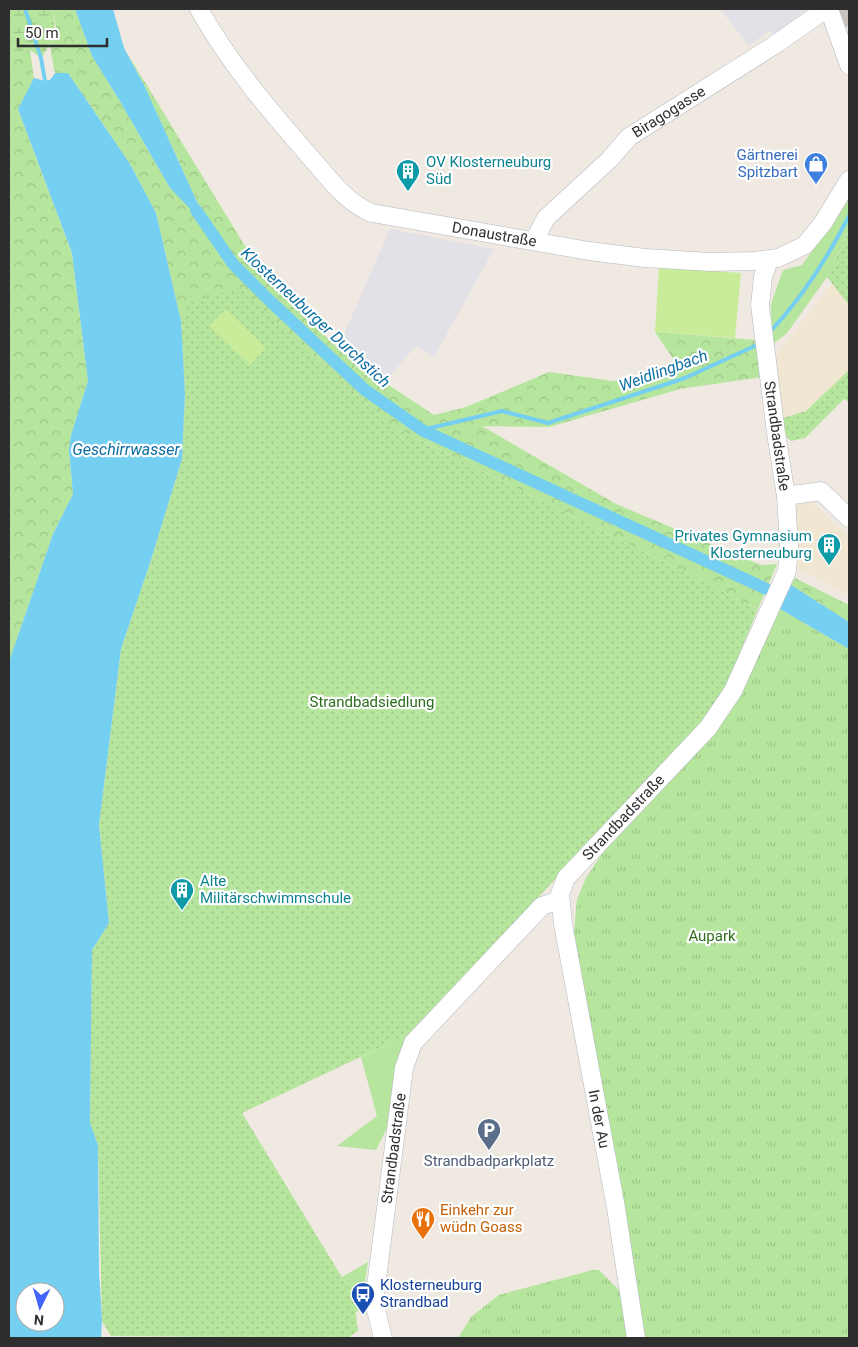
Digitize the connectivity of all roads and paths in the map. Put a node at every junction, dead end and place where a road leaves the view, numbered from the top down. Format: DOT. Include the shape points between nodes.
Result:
graph roads {
  1 [pos="199,9"];
  2 [pos="827,9"];
  3 [pos="849,64"];
  4 [pos="849,180"];
  5 [pos="536,236"];
  6 [pos="769,260"];
  7 [pos="786,496"];
  8 [pos="849,518"];
  9 [pos="560,900"];
  10 [pos="382,1338"];
  11 [pos="636,1338"];
  1 -- 5 [label="street, Donaustraße" via="234,63 271,110 356,205 372,213 478,232"];
  2 -- 3 [label="street"];
  2 -- 5 [label="street, Biragogasse" via="629,137 546,218"];
  4 -- 6 [label="street, Donaustraße" via="811,239 798,249"];
  5 -- 6 [label="street, Donaustraße" via="589,251 645,258 727,262"];
  6 -- 7 [label="street, Strandbadstraße" via="761,289 761,315"];
  7 -- 8 [label="street" via="821,491"];
  7 -- 9 [label="street, Strandbadstraße" via="787,571 733,691 708,728 566,878"];
  9 -- 10 [label="street, Strandbadstraße" via="542,906 413,1043 404,1068 374,1302"];
  9 -- 11 [label="street, In der Au" via="616,1208"];
}
